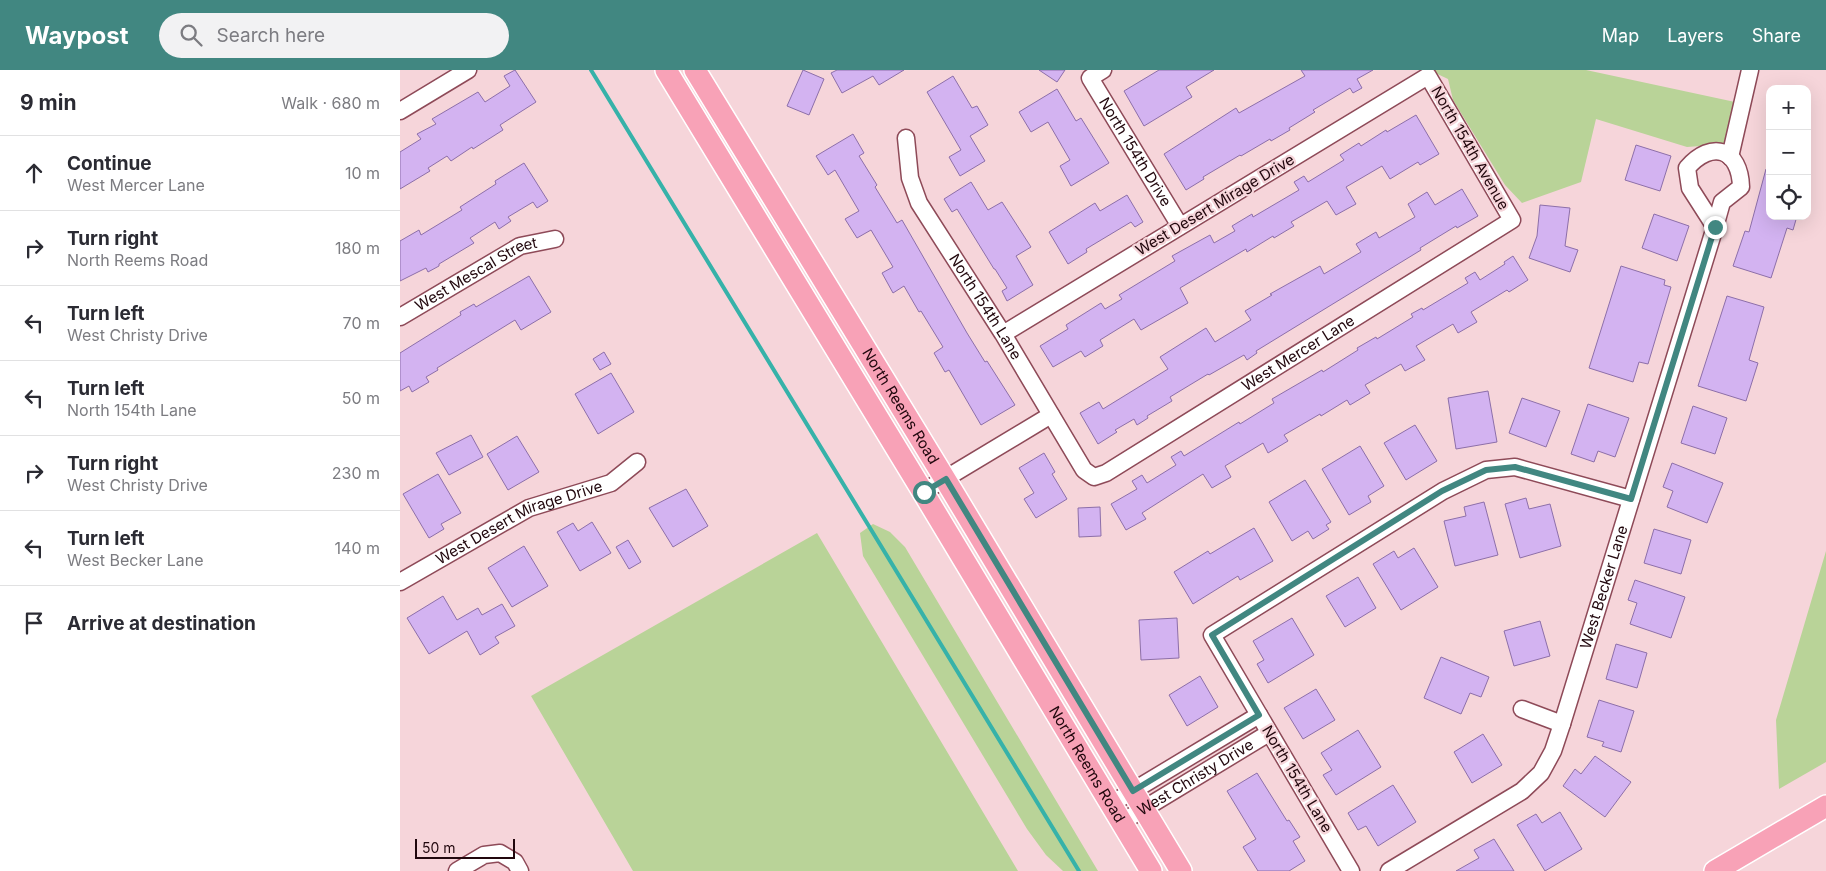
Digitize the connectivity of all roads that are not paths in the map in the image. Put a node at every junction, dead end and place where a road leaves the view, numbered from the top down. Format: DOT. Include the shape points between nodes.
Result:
graph roads {
  1 [pos="468,70"];
  2 [pos="666,70"];
  3 [pos="695,70"];
  4 [pos="1750,70"];
  5 [pos="1096,74"];
  6 [pos="1428,76"];
  7 [pos="400,111"];
  8 [pos="906,138"];
  9 [pos="1730,157"];
  10 [pos="1512,220"];
  11 [pos="1180,226"];
  12 [pos="1715,227"];
  13 [pos="555,240"];
  14 [pos="400,318"];
  15 [pos="1003,334"];
  16 [pos="1052,415"];
  17 [pos="637,462"];
  18 [pos="1084,470"];
  19 [pos="946,479"];
  20 [pos="924,492"];
  21 [pos="1631,499"];
  22 [pos="400,582"];
  23 [pos="1522,709"];
  24 [pos="1259,715"];
  25 [pos="1562,724"];
  26 [pos="1269,733"];
  27 [pos="1194,754"];
  28 [pos="1206,771"];
  29 [pos="1138,800"];
  30 [pos="1826,806"];
  31 [pos="1117,813"];
  32 [pos="457,871"];
  33 [pos="520,871"];
  34 [pos="1150,871"];
  35 [pos="1181,871"];
  36 [pos="1352,871"];
  37 [pos="1389,871"];
  38 [pos="1715,871"];
  1 -- 7 [label="street"];
  2 -- 20 [label="main road, North Reems Road"];
  3 -- 19 [label="main road, North Reems Road"];
  4 -- 9 [label="street"];
  5 -- 11 [label="street, North 154th Drive"];
  6 -- 10 [label="street, North 154th Avenue"];
  6 -- 11 [label="street, West Desert Mirage Drive"];
  8 -- 15 [label="street, North 154th Lane" via="910,178 919,203"];
  9 -- 12 [label="street, West Becker Lane" via="1739,168 1741,187 1722,202"];
  9 -- 12 [label="street" via="1718,151 1705,153 1696,157 1687,168 1690,188"];
  10 -- 18 [label="street, West Mercer Lane" via="1106,473 1094,477"];
  11 -- 15 [label="street, West Desert Mirage Drive"];
  12 -- 21 [label="street, West Becker Lane"];
  13 -- 14 [label="street, West Mescal Street" via="520,246"];
  15 -- 16 [label="street, North 154th Lane"];
  16 -- 18 [label="street, North 154th Lane"];
  16 -- 19 [label="street"];
  17 -- 22 [label="street, West Desert Mirage Drive" via="610,483 529,508"];
  19 -- 20 [label="street"];
  19 -- 29 [label="main road, North Reems Road"];
  20 -- 31 [label="main road, North Reems Road"];
  21 -- 24 [label="street, North 154th Lane" via="1515,467 1486,470 1442,491 1212,635"];
  21 -- 25 [label="street, West Becker Lane"];
  23 -- 25 [label="street"];
  24 -- 26 [label="street, North 154th Lane"];
  24 -- 27 [label="street, West Christy Drive"];
  25 -- 37 [label="street, West Becker Lane" via="1541,773 1522,790"];
  26 -- 28 [label="street, West Christy Drive"];
  26 -- 36 [label="street, North 154th Lane"];
  27 -- 28 [label="street"];
  27 -- 29 [label="street, West Christy Drive"];
  28 -- 29 [label="street, West Christy Drive"];
  29 -- 31 [label="street, West Christy Drive"];
  29 -- 35 [label="main road, North Reems Road"];
  30 -- 38 [label="main road"];
  31 -- 34 [label="main road, North Reems Road"];
  32 -- 33 [label="street" via="484,855 500,853 515,862"];
}
